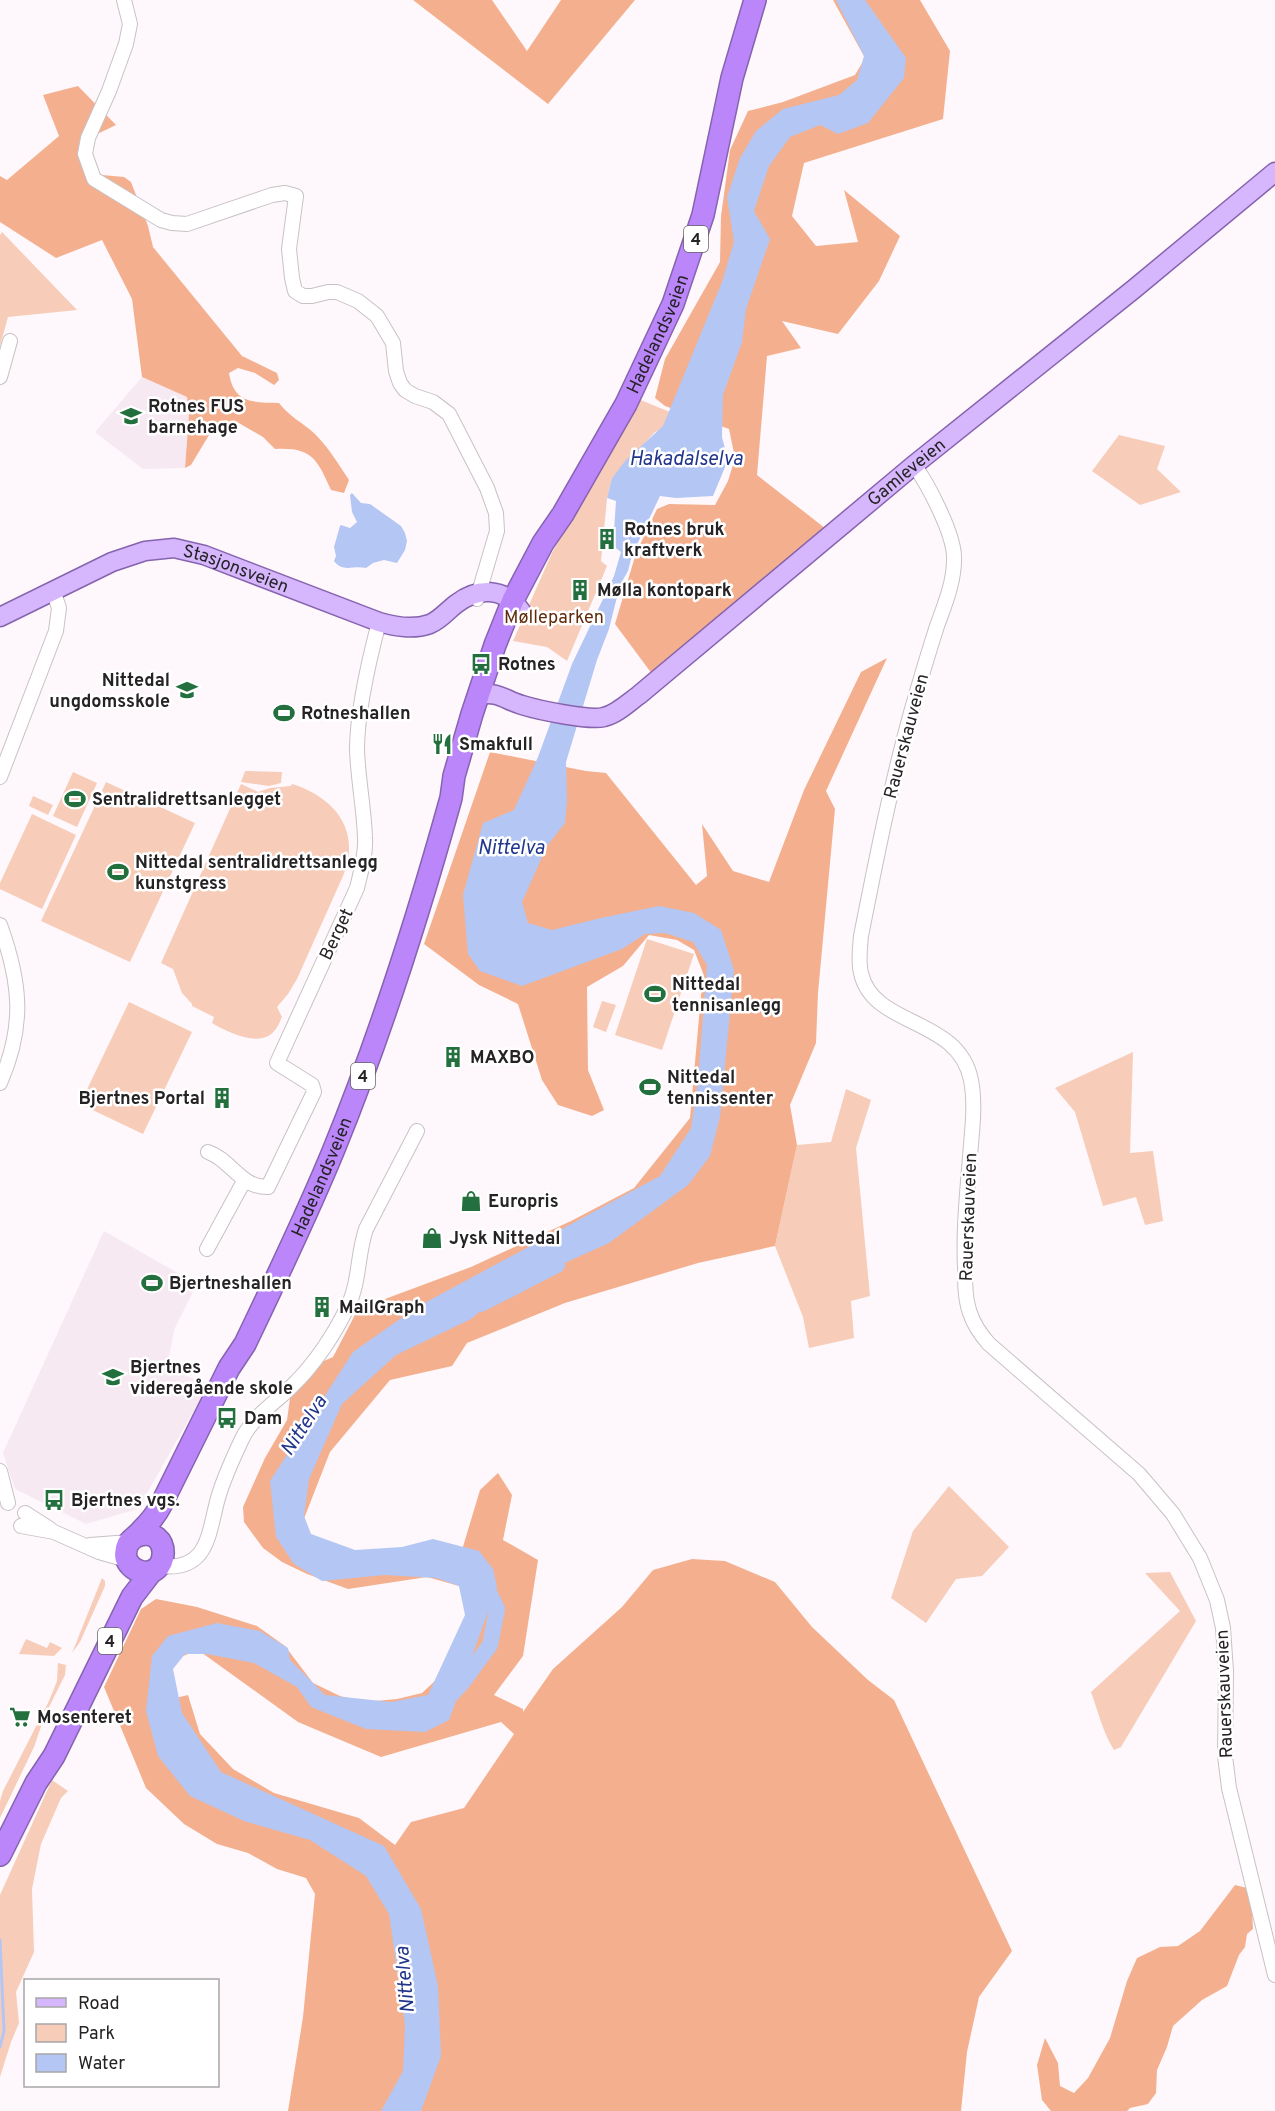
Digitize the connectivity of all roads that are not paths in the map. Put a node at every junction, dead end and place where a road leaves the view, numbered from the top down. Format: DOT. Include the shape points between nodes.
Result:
graph roads {
  1 [pos="124,0"];
  2 [pos="755,0"];
  3 [pos="1273,176"];
  4 [pos="10,341"];
  5 [pos="0,377"];
  6 [pos="914,465"];
  7 [pos="53,590"];
  8 [pos="475,596"];
  9 [pos="514,607"];
  10 [pos="0,617"];
  11 [pos="379,622"];
  12 [pos="485,696"];
  13 [pos="0,777"];
  14 [pos="0,926"];
  15 [pos="0,1083"];
  16 [pos="417,1131"];
  17 [pos="208,1152"];
  18 [pos="244,1180"];
  19 [pos="207,1249"];
  20 [pos="245,1344"];
  21 [pos="0,1471"];
  22 [pos="8,1503"];
  23 [pos="23,1520"];
  24 [pos="130,1550"];
  25 [pos="159,1558"];
  26 [pos="36,1782"];
  27 [pos="0,1855"];
  28 [pos="1275,1975"];
  1 -- 8 [label="street" via="130,24 126,44 85,154 94,179 172,224 188,224 272,195 296,196 289,249 295,291 303,296 337,292 358,301 377,316 393,343 400,383 405,390 449,414 487,488 496,513 497,531"];
  2 -- 9 [label="highway, Hadelandsveien / 4" via="735,64 708,194 667,320"];
  3 -- 6 [label="main road, Gamleveien"];
  4 -- 5 [label="street"];
  6 -- 12 [label="main road, Gamleveien" via="610,715 598,718 506,706"];
  6 -- 28 [label="street, Rauerskauveien" via="946,528 954,565 886,810 861,936 861,973 867,988 887,1008 949,1042 971,1079 973,1110 964,1242 967,1303 975,1324 989,1344 1139,1474 1181,1526 1207,1573 1217,1600 1225,1646 1228,1788"];
  7 -- 10 [label="main road, Stasjonsveien"];
  7 -- 11 [label="main road, Stasjonsveien" via="124,558 174,548 216,559"];
  7 -- 13 [label="street" via="60,608 56,631"];
  8 -- 9 [label="main road" via="493,592"];
  8 -- 11 [label="main road, Stasjonsveien" via="426,625 406,627"];
  9 -- 12 [label="highway, Hadelandsveien / 4"];
  11 -- 18 [label="street, Berget" via="357,747 364,861 357,888 277,1063 312,1085 314,1092 268,1187"];
  12 -- 20 [label="highway, Hadelandsveien / 4" via="408,946 361,1082 316,1192"];
  14 -- 15 [label="street" via="14,968 18,1000 12,1046"];
  16 -- 25 [label="street" via="366,1229 355,1288 344,1315 299,1379 260,1414 244,1435 221,1489 207,1544 181,1567"];
  17 -- 18 [label="street"];
  18 -- 19 [label="street"];
  20 -- 24 [label="highway, Hadelandsveien / 4" via="229,1368 161,1505"];
  20 -- 25 [label="highway, Hadelandsveien / 4" via="237,1376 172,1512"];
  21 -- 22 [label="street"];
  23 -- 24 [label="street" via="44,1524 88,1546"];
  24 -- 25 [label="highway" via="137,1571"];
  24 -- 25 [label="highway" via="148,1534 156,1538"];
  24 -- 26 [label="highway, Hadelandsveien / 4" via="124,1585 41,1761"];
  25 -- 26 [label="highway, Hadelandsveien / 4" via="132,1597 54,1756"];
  26 -- 27 [label="highway, Hadelandsveien / 4"];
}
